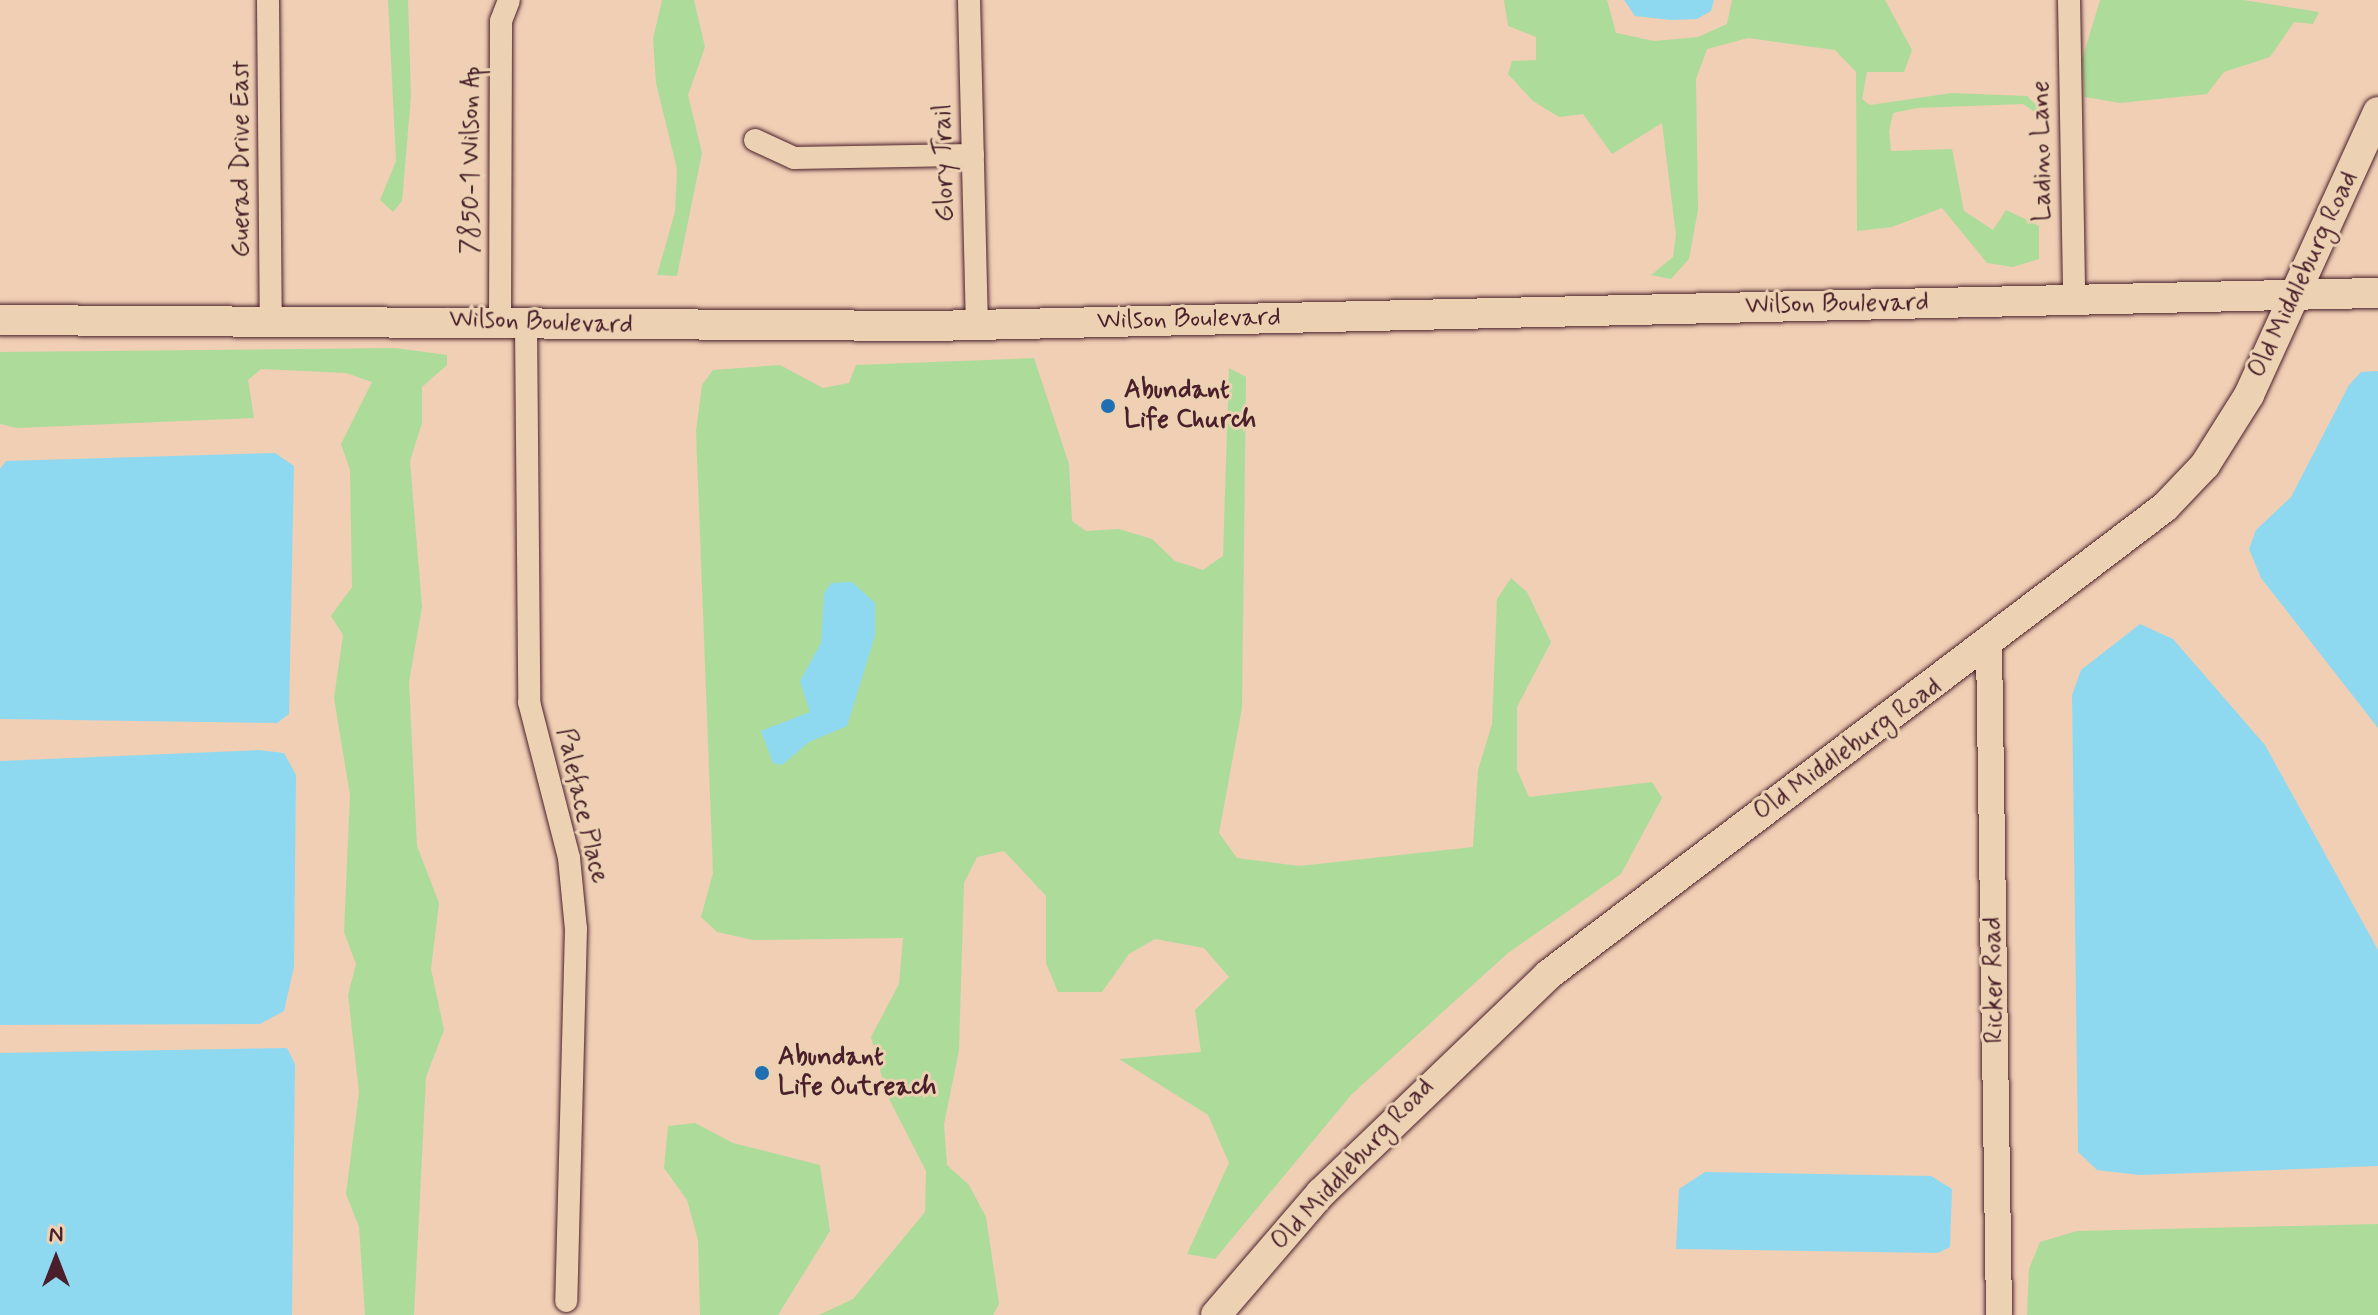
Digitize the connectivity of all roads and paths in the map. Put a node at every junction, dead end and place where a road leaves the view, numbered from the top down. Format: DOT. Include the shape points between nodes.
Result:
graph roads {
  1 [pos="268,0"];
  2 [pos="509,0"];
  3 [pos="969,0"];
  4 [pos="2069,0"];
  5 [pos="2378,112"];
  6 [pos="755,140"];
  7 [pos="973,155"];
  8 [pos="2378,293"];
  9 [pos="2295,295"];
  10 [pos="2074,300"];
  11 [pos="271,317"];
  12 [pos="0,320"];
  13 [pos="513,322"];
  14 [pos="977,325"];
  15 [pos="1989,646"];
  16 [pos="566,1301"];
  17 [pos="1216,1315"];
  18 [pos="1999,1315"];
  1 -- 11 [label="street, Guerad Drive East"];
  2 -- 13 [label="street, 7850-1 Wilson Ap" via="501,21"];
  3 -- 7 [label="street, Glory Trail"];
  4 -- 10 [label="street, Ladino Lane"];
  5 -- 9 [label="main road, Old Middleburg Road"];
  6 -- 7 [label="street" via="794,158"];
  7 -- 14 [label="street, Glory Trail"];
  8 -- 9 [label="main road, Wilson Boulevard"];
  9 -- 10 [label="main road, Wilson Boulevard"];
  9 -- 15 [label="main road, Old Middleburg Road" via="2249,395 2205,465 2152,520"];
  10 -- 14 [label="main road, Wilson Boulevard"];
  11 -- 12 [label="main road, Wilson Boulevard"];
  11 -- 13 [label="main road, Wilson Boulevard"];
  13 -- 14 [label="main road, Wilson Boulevard"];
  13 -- 16 [label="street, Paleface Place" via="529,702 569,858 576,929"];
  15 -- 17 [label="main road, Old Middleburg Road" via="1537,984 1321,1193"];
  15 -- 18 [label="street, Ricker Road"];
}
